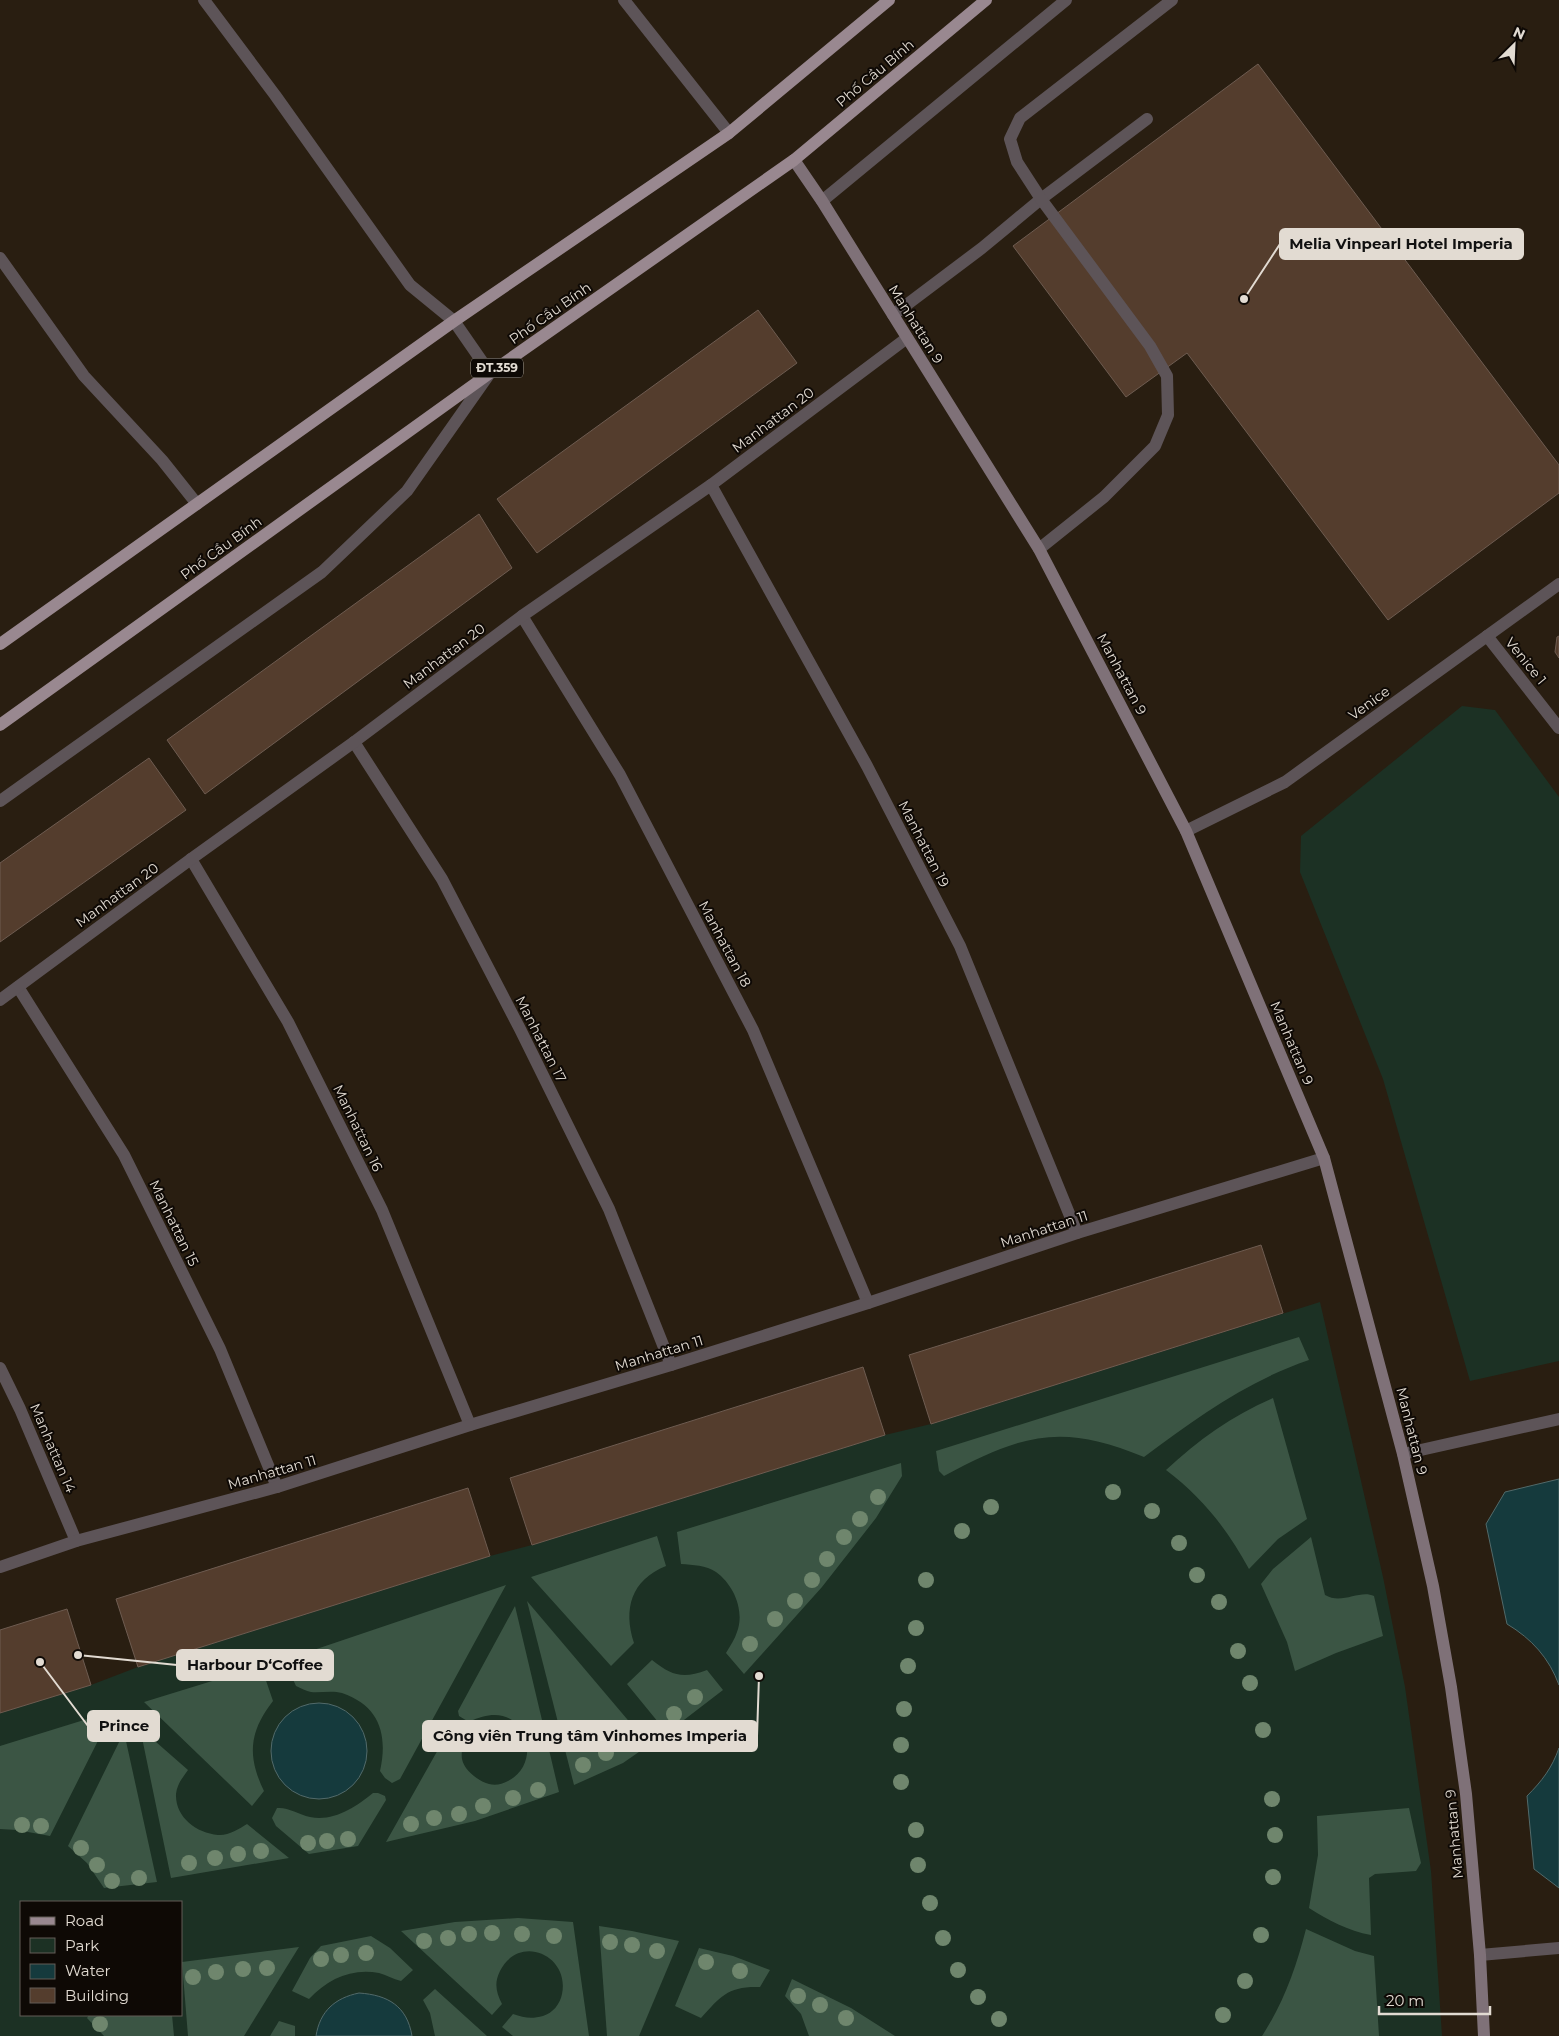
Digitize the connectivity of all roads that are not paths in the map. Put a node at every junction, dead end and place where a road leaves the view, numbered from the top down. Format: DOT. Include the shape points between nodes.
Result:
graph roads {
  1 [pos="204,0"];
  2 [pos="624,0"];
  3 [pos="889,0"];
  4 [pos="986,0"];
  5 [pos="1066,0"];
  6 [pos="1172,0"];
  7 [pos="1147,119"];
  8 [pos="729,133"];
  9 [pos="794,160"];
  10 [pos="1041,199"];
  11 [pos="822,201"];
  12 [pos="0,258"];
  13 [pos="893,315"];
  14 [pos="454,321"];
  15 [pos="907,338"];
  16 [pos="490,373"];
  17 [pos="711,485"];
  18 [pos="197,504"];
  19 [pos="1039,548"];
  20 [pos="1559,584"];
  21 [pos="522,616"];
  22 [pos="1487,636"];
  23 [pos="0,644"];
  24 [pos="0,726"];
  25 [pos="1559,728"];
  26 [pos="354,742"];
  27 [pos="0,802"];
  28 [pos="1186,830"];
  29 [pos="191,859"];
  30 [pos="18,987"];
  31 [pos="0,1000"];
  32 [pos="1324,1158"];
  33 [pos="1077,1234"];
  34 [pos="868,1303"];
  35 [pos="671,1365"];
  36 [pos="0,1368"];
  37 [pos="1559,1419"];
  38 [pos="470,1425"];
  39 [pos="1403,1454"];
  40 [pos="277,1488"];
  41 [pos="76,1541"];
  42 [pos="0,1567"];
  43 [pos="1559,1948"];
  44 [pos="1480,1955"];
  45 [pos="1484,2036"];
  1 -- 14 [label="lane" via="410,285"];
  2 -- 8 [label="lane"];
  3 -- 8 [label="main road"];
  4 -- 9 [label="main road, Phố Cầu Bính / ĐT.359"];
  5 -- 11 [label="lane"];
  6 -- 10 [label="lane" via="1020,118 1010,139 1017,162"];
  7 -- 10 [label="lane"];
  8 -- 14 [label="main road"];
  9 -- 11 [label="main road, Manhattan 9"];
  9 -- 16 [label="main road, Phố Cầu Bính / ĐT.359"];
  10 -- 13 [label="lane"];
  10 -- 19 [label="lane" via="1150,346 1167,376 1168,415 1154,446 1104,497"];
  11 -- 13 [label="main road, Manhattan 9"];
  12 -- 18 [label="lane" via="84,376 162,460"];
  13 -- 15 [label="main road, Manhattan 9"];
  14 -- 16 [label="lane"];
  14 -- 18 [label="main road"];
  15 -- 17 [label="lane, Manhattan 20"];
  15 -- 19 [label="main road, Manhattan 9"];
  16 -- 24 [label="main road, Phố Cầu Bính / ĐT.359"];
  16 -- 27 [label="lane" via="407,491 322,572"];
  17 -- 21 [label="lane, Manhattan 20"];
  17 -- 33 [label="lane, Manhattan 19" via="867,766 960,946"];
  18 -- 23 [label="main road"];
  19 -- 28 [label="main road, Manhattan 9"];
  20 -- 22 [label="lane, Venice"];
  21 -- 26 [label="lane, Manhattan 20"];
  21 -- 34 [label="lane, Manhattan 18" via="620,775 753,1030"];
  22 -- 25 [label="lane, Venice 1"];
  22 -- 28 [label="lane, Venice" via="1285,782"];
  26 -- 29 [label="lane, Manhattan 20"];
  26 -- 35 [label="lane, Manhattan 17" via="442,879 520,1030 608,1209"];
  28 -- 32 [label="main road, Manhattan 9"];
  29 -- 30 [label="lane, Manhattan 20"];
  29 -- 38 [label="lane, Manhattan 16" via="288,1022 382,1210"];
  30 -- 31 [label="lane, Manhattan 20"];
  30 -- 40 [label="lane, Manhattan 15" via="124,1155 220,1349"];
  32 -- 33 [label="lane, Manhattan 11"];
  32 -- 39 [label="main road, Manhattan 9"];
  33 -- 34 [label="lane, Manhattan 11"];
  34 -- 35 [label="lane, Manhattan 11"];
  35 -- 38 [label="lane, Manhattan 11"];
  36 -- 41 [label="lane, Manhattan 14"];
  37 -- 39 [label="lane"];
  38 -- 40 [label="lane, Manhattan 11"];
  39 -- 44 [label="main road, Manhattan 9" via="1433,1586 1451,1687 1466,1794"];
  40 -- 41 [label="lane, Manhattan 11"];
  41 -- 42 [label="lane, Manhattan 11"];
  43 -- 44 [label="lane"];
  44 -- 45 [label="main road, Manhattan 9"];
}
